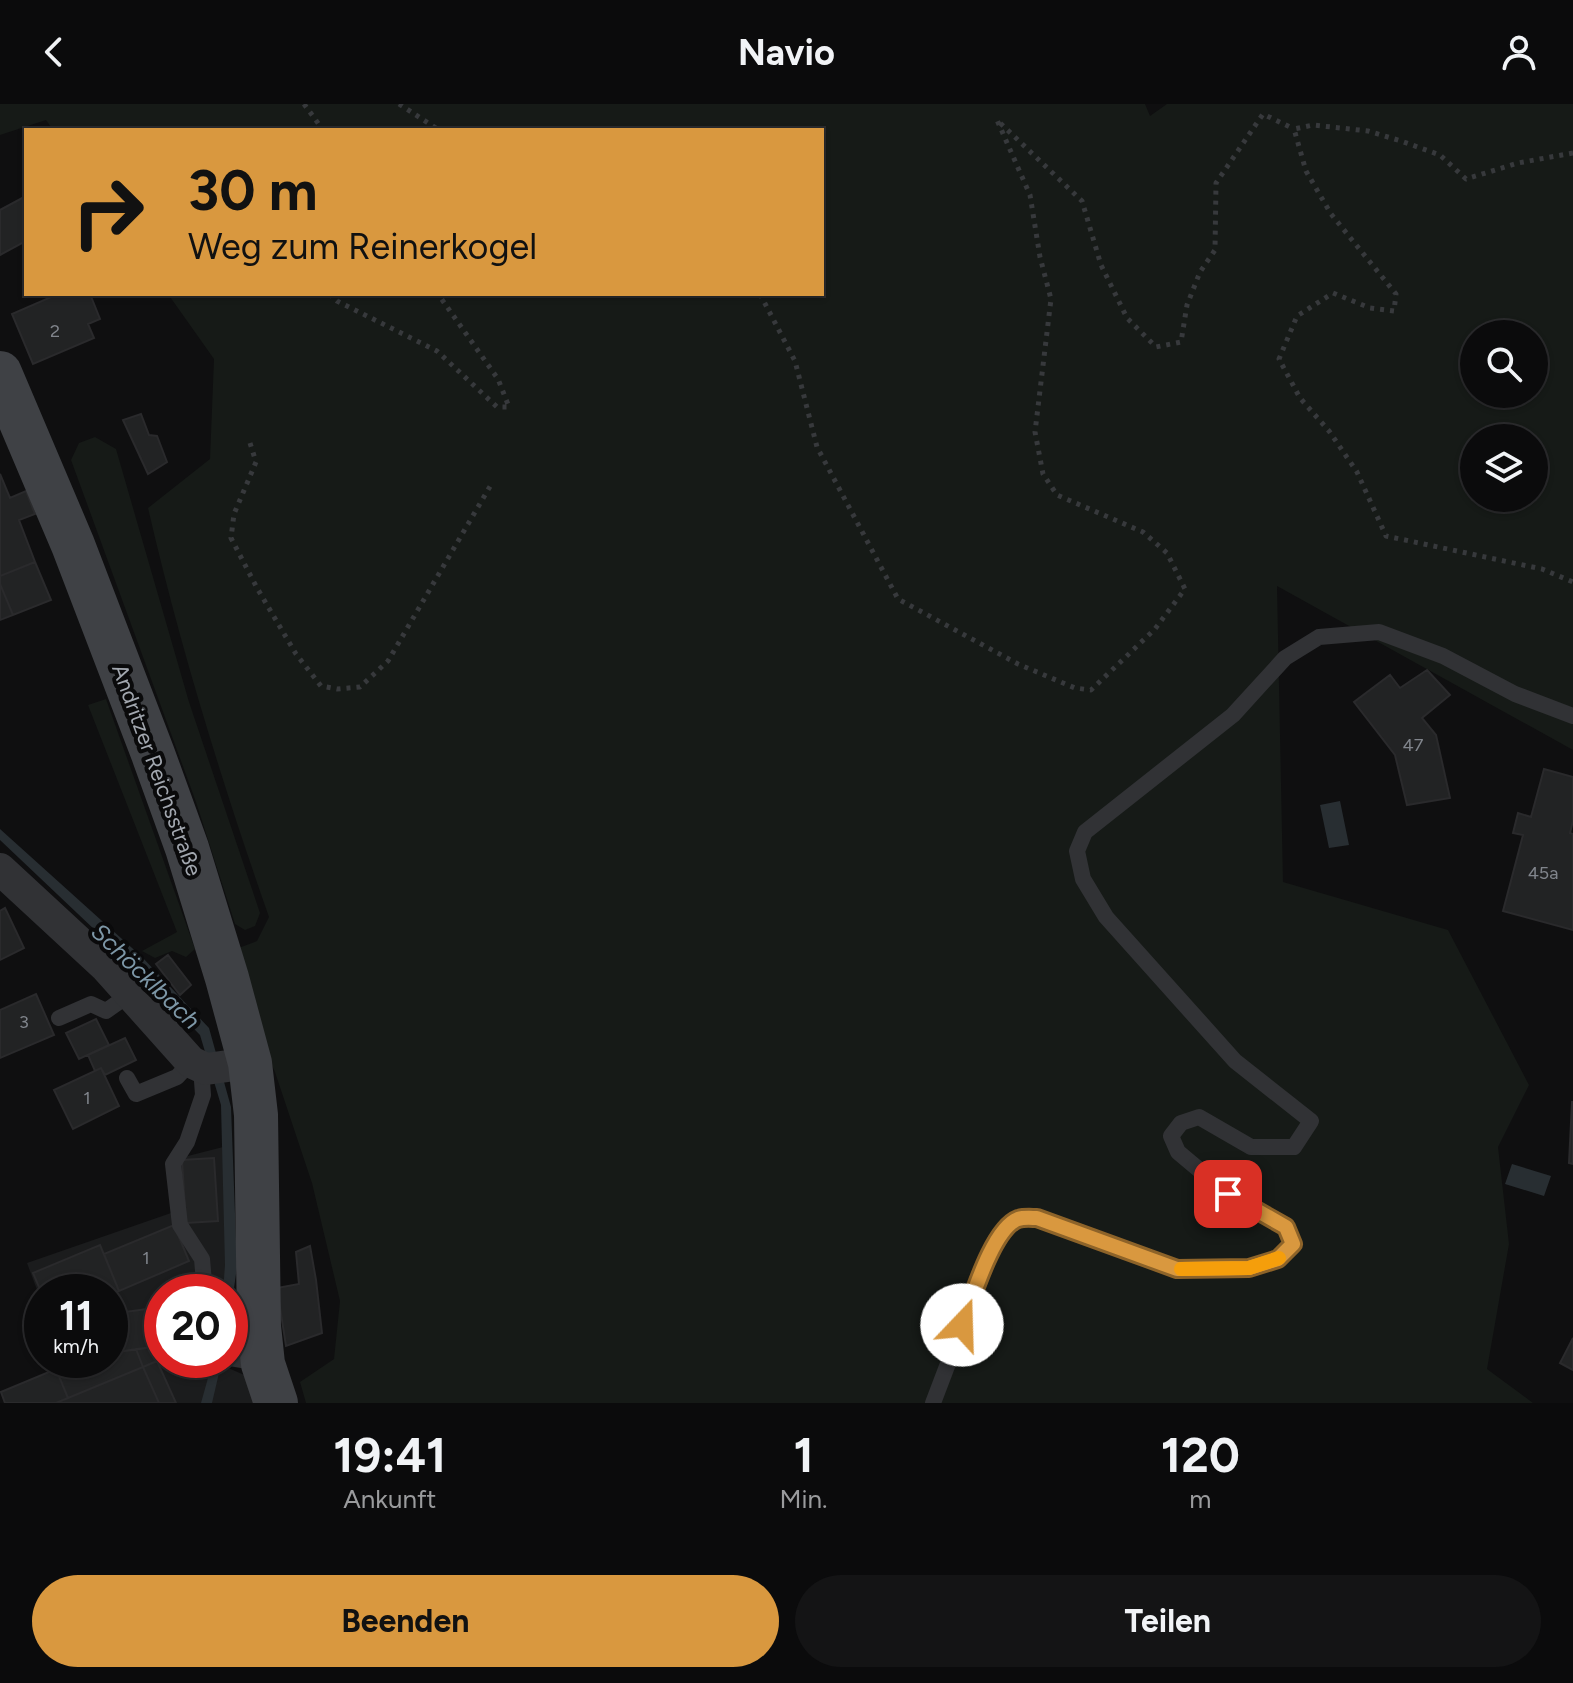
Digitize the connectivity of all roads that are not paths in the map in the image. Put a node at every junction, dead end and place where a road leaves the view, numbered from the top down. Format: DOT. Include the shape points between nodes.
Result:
graph roads {
  1 [pos="0,373"];
  2 [pos="1573,716"];
  3 [pos="0,869"];
  4 [pos="130,994"];
  5 [pos="59,1018"];
  6 [pos="215,1065"];
  7 [pos="127,1078"];
  8 [pos="203,1274"];
  9 [pos="251,1371"];
  10 [pos="933,1403"];
  1 -- 6 [label="main road, Andritzer Reichsstraße" via="73,545 187,848 227,978"];
  2 -- 10 [label="lane" via="1379,632 1319,637 1285,658 1233,715 1085,832 1077,851 1083,879 1106,917 1235,1061 1311,1121 1294,1147 1251,1147 1199,1117 1181,1123 1171,1136 1178,1152 1228,1194 1286,1227 1293,1244 1278,1259 1249,1268 1177,1269 1037,1218 1020,1218 1007,1226 992,1248"];
  3 -- 4 [label="street"];
  4 -- 5 [label="lane" via="106,1011 91,1004"];
  4 -- 6 [label="street"];
  6 -- 7 [label="lane" via="136,1094"];
  6 -- 8 [label="lane" via="187,1142 173,1164 180,1225 202,1259"];
  6 -- 9 [label="main road, Andritzer Reichsstraße" via="256,1115 259,1326"];
}
